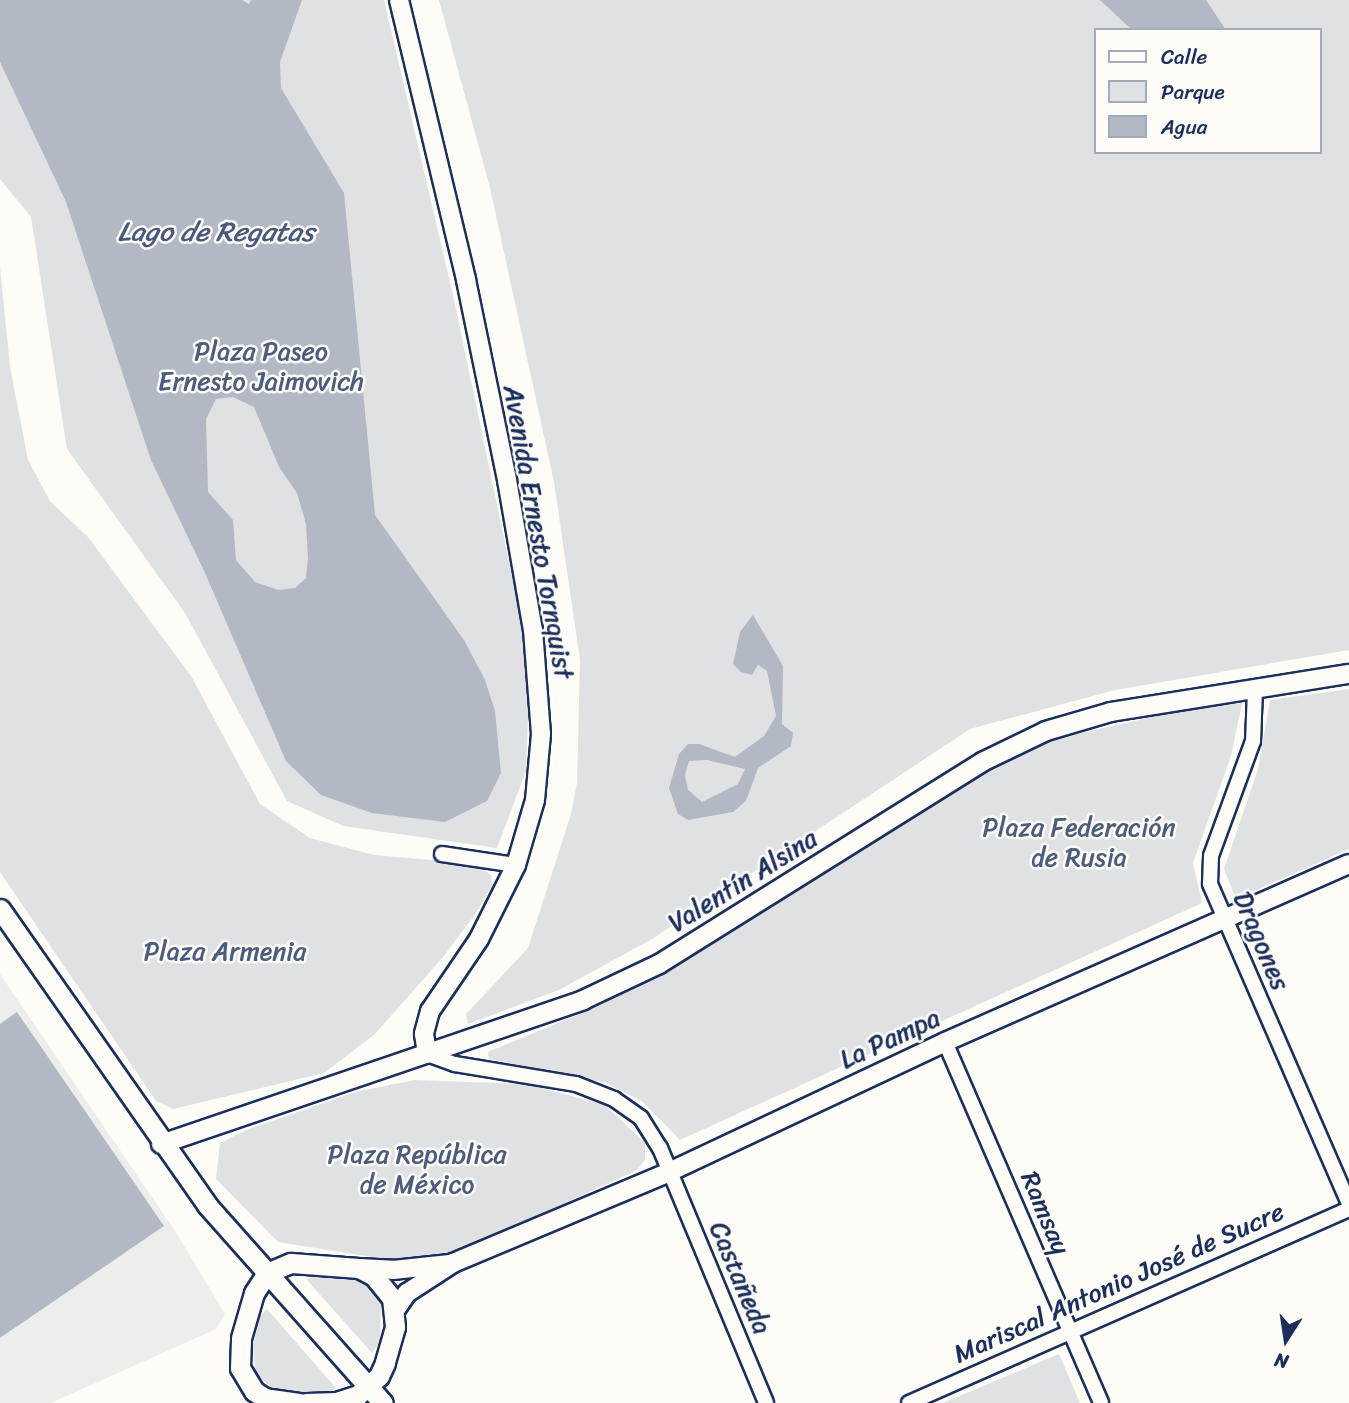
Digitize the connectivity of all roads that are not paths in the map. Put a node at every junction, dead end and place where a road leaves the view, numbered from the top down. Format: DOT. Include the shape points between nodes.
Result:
graph roads {
  1 [pos="398,0"];
  2 [pos="1349,674"];
  3 [pos="1255,690"];
  4 [pos="442,854"];
  5 [pos="1349,864"];
  6 [pos="516,865"];
  7 [pos="0,909"];
  8 [pos="1224,919"];
  9 [pos="945,1042"];
  10 [pos="426,1054"];
  11 [pos="161,1144"];
  12 [pos="669,1172"];
  13 [pos="1349,1203"];
  14 [pos="1349,1209"];
  15 [pos="453,1263"];
  16 [pos="359,1268"];
  17 [pos="267,1273"];
  18 [pos="394,1312"];
  19 [pos="1070,1332"];
  20 [pos="370,1386"];
  21 [pos="299,1403"];
  22 [pos="306,1403"];
  23 [pos="383,1403"];
  24 [pos="766,1403"];
  25 [pos="909,1403"];
  26 [pos="1101,1403"];
  1 -- 6 [label="street, Avenida Ernesto Tornquist" via="466,280 533,630 539,768"];
  2 -- 3 [label="street, Valentín Alsina"];
  3 -- 8 [label="street, Dragones" via="1253,741 1209,870"];
  3 -- 10 [label="street, Valentín Alsina" via="1111,712 1046,731 982,762 659,964 541,1016"];
  4 -- 6 [label="street"];
  5 -- 8 [label="street, La Pampa"];
  6 -- 10 [label="street, Avenida Ernesto Tornquist" via="479,939 430,1011 424,1034"];
  7 -- 11 [label="main road"];
  8 -- 9 [label="street, La Pampa"];
  8 -- 13 [label="street, Dragones"];
  9 -- 12 [label="street, La Pampa"];
  9 -- 19 [label="street, Ramsay"];
  10 -- 11 [label="street, Valentín Alsina"];
  10 -- 12 [label="street, Castañeda" via="455,1065 576,1084 604,1095 652,1130"];
  11 -- 17 [label="main road"];
  12 -- 15 [label="street, La Pampa"];
  12 -- 24 [label="street, Castañeda"];
  14 -- 19 [label="street, Mariscal Antonio José de Sucre"];
  15 -- 16 [label="street, La Pampa" via="394,1270"];
  15 -- 18 [label="street, La Pampa" via="407,1293"];
  16 -- 17 [label="main road" via="291,1263"];
  16 -- 18 [label="main road" via="384,1287"];
  17 -- 20 [label="main road"];
  17 -- 21 [label="main road" via="250,1304 241,1338 240,1368 254,1391 265,1398"];
  18 -- 20 [label="main road" via="389,1353"];
  19 -- 25 [label="street, Mariscal Antonio José de Sucre"];
  19 -- 26 [label="street, Ramsay"];
  20 -- 22 [label="main road" via="346,1400"];
  20 -- 23 [label="main road"];
}
